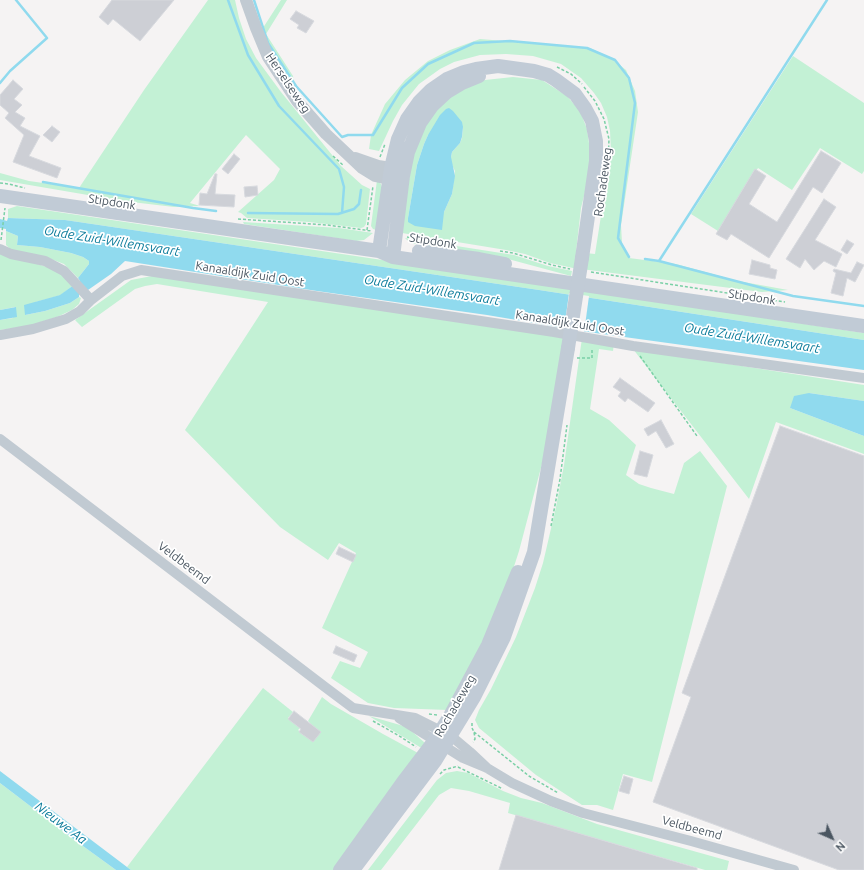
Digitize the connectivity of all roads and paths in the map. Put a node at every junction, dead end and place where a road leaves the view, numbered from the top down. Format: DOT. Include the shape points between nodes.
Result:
graph roads {
  1 [pos="246,0"];
  2 [pos="555,66"];
  3 [pos="519,68"];
  4 [pos="386,139"];
  5 [pos="607,168"];
  6 [pos="383,172"];
  7 [pos="403,176"];
  8 [pos="0,183"];
  9 [pos="27,188"];
  10 [pos="0,196"];
  11 [pos="236,218"];
  12 [pos="4,220"];
  13 [pos="367,230"];
  14 [pos="391,243"];
  15 [pos="451,243"];
  16 [pos="0,246"];
  17 [pos="498,250"];
  18 [pos="379,252"];
  19 [pos="578,264"];
  20 [pos="589,272"];
  21 [pos="91,300"];
  22 [pos="785,302"];
  23 [pos="864,326"];
  24 [pos="0,335"];
  25 [pos="633,346"];
  26 [pos="573,353"];
  27 [pos="592,358"];
  28 [pos="864,378"];
  29 [pos="697,436"];
  30 [pos="0,439"];
  31 [pos="371,720"];
  32 [pos="474,732"];
  33 [pos="443,738"];
  34 [pos="435,762"];
  35 [pos="561,795"];
  36 [pos="340,870"];
  37 [pos="353,870"];
  38 [pos="794,870"];
  1 -- 6 [label="street, Herselseweg" via="268,57 297,101 326,134 362,168"];
  2 -- 5 [label="path, Rochadeweg" via="580,82 589,91 600,110 609,139"];
  3 -- 6 [label="main road, Rochadeweg" via="476,68 455,75 431,90 407,119"];
  3 -- 7 [label="main road, Rochadeweg" via="471,79 454,87 439,99 417,129 408,152"];
  3 -- 19 [label="main road, Rochadeweg" via="548,75 563,84 575,94 592,122 596,141 596,161"];
  4 -- 6 [label="path"];
  6 -- 7 [label="street"];
  6 -- 13 [label="path"];
  6 -- 14 [label="main road, Rochadeweg"];
  7 -- 14 [label="main road, Rochadeweg"];
  8 -- 9 [label="path"];
  10 -- 18 [label="main road, Stipdonk"];
  11 -- 13 [label="path, Stipdonk"];
  12 -- 16 [label="path"];
  13 -- 14 [label="path, Stipdonk"];
  14 -- 15 [label="path, Stipdonk"];
  14 -- 18 [label="main road, Rochadeweg"];
  14 -- 18 [label="main road, Stipdonk"];
  14 -- 23 [label="main road, Stipdonk" via="546,279"];
  16 -- 21 [label="street" via="11,254 45,261 64,272"];
  17 -- 19 [label="path" via="552,265"];
  19 -- 26 [label="main road, Rochadeweg, bridge"];
  20 -- 22 [label="path, Stipdonk"];
  21 -- 24 [label="street, Kanaaldijk Zuid Oost" via="80,311 66,319"];
  21 -- 25 [label="street, Kanaaldijk Zuid Oost" via="122,276 142,270"];
  25 -- 28 [label="street, Kanaaldijk Zuid Oost"];
  25 -- 29 [label="path"];
  26 -- 27 [label="path"];
  26 -- 33 [label="main road, Rochadeweg" via="534,552 504,637 474,697"];
  30 -- 33 [label="street, Veldbeemd" via="353,708 415,718"];
  31 -- 34 [label="path" via="401,737"];
  32 -- 35 [label="path" via="529,776"];
  33 -- 34 [label="main road, Rochadeweg"];
  33 -- 38 [label="street, Veldbeemd" via="470,752 487,768 512,783 550,802"];
  34 -- 36 [label="main road, Rochadeweg"];
  34 -- 37 [label="main road, Rochadeweg"];
}
